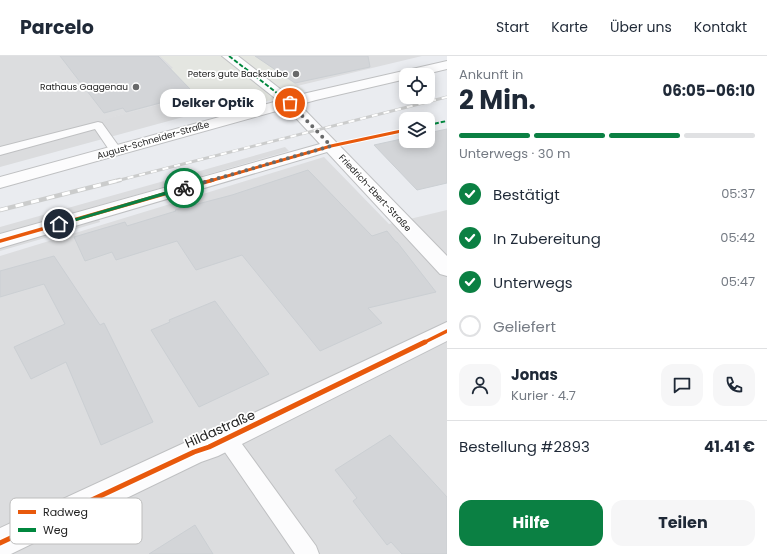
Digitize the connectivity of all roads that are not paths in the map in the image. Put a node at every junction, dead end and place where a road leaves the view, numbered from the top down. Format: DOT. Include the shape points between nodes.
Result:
graph roads {
  1 [pos="229,56"];
  2 [pos="447,65"];
  3 [pos="290,103"];
  4 [pos="111,144"];
  5 [pos="331,146"];
  6 [pos="0,151"];
  7 [pos="0,182"];
  8 [pos="0,241"];
  9 [pos="447,269"];
  10 [pos="447,331"];
  11 [pos="227,439"];
  12 [pos="96,498"];
  13 [pos="10,538"];
  14 [pos="0,543"];
  15 [pos="308,554"];
  1 -- 3 [label="street, Friedrich-Ebert-Straße"];
  2 -- 3 [label="street, August-Schneider-Straße"];
  3 -- 4 [label="street, August-Schneider-Straße"];
  3 -- 5 [label="street, Friedrich-Ebert-Straße"];
  4 -- 6 [label="lane" via="98,125"];
  4 -- 7 [label="street, August-Schneider-Straße"];
  5 -- 8 [label="street"];
  5 -- 9 [label="street, Friedrich-Ebert-Straße"];
  10 -- 11 [label="street, Hildastraße"];
  11 -- 12 [label="street, Hildastraße"];
  11 -- 15 [label="lane"];
  13 -- 14 [label="street, Hildastraße"];
}
